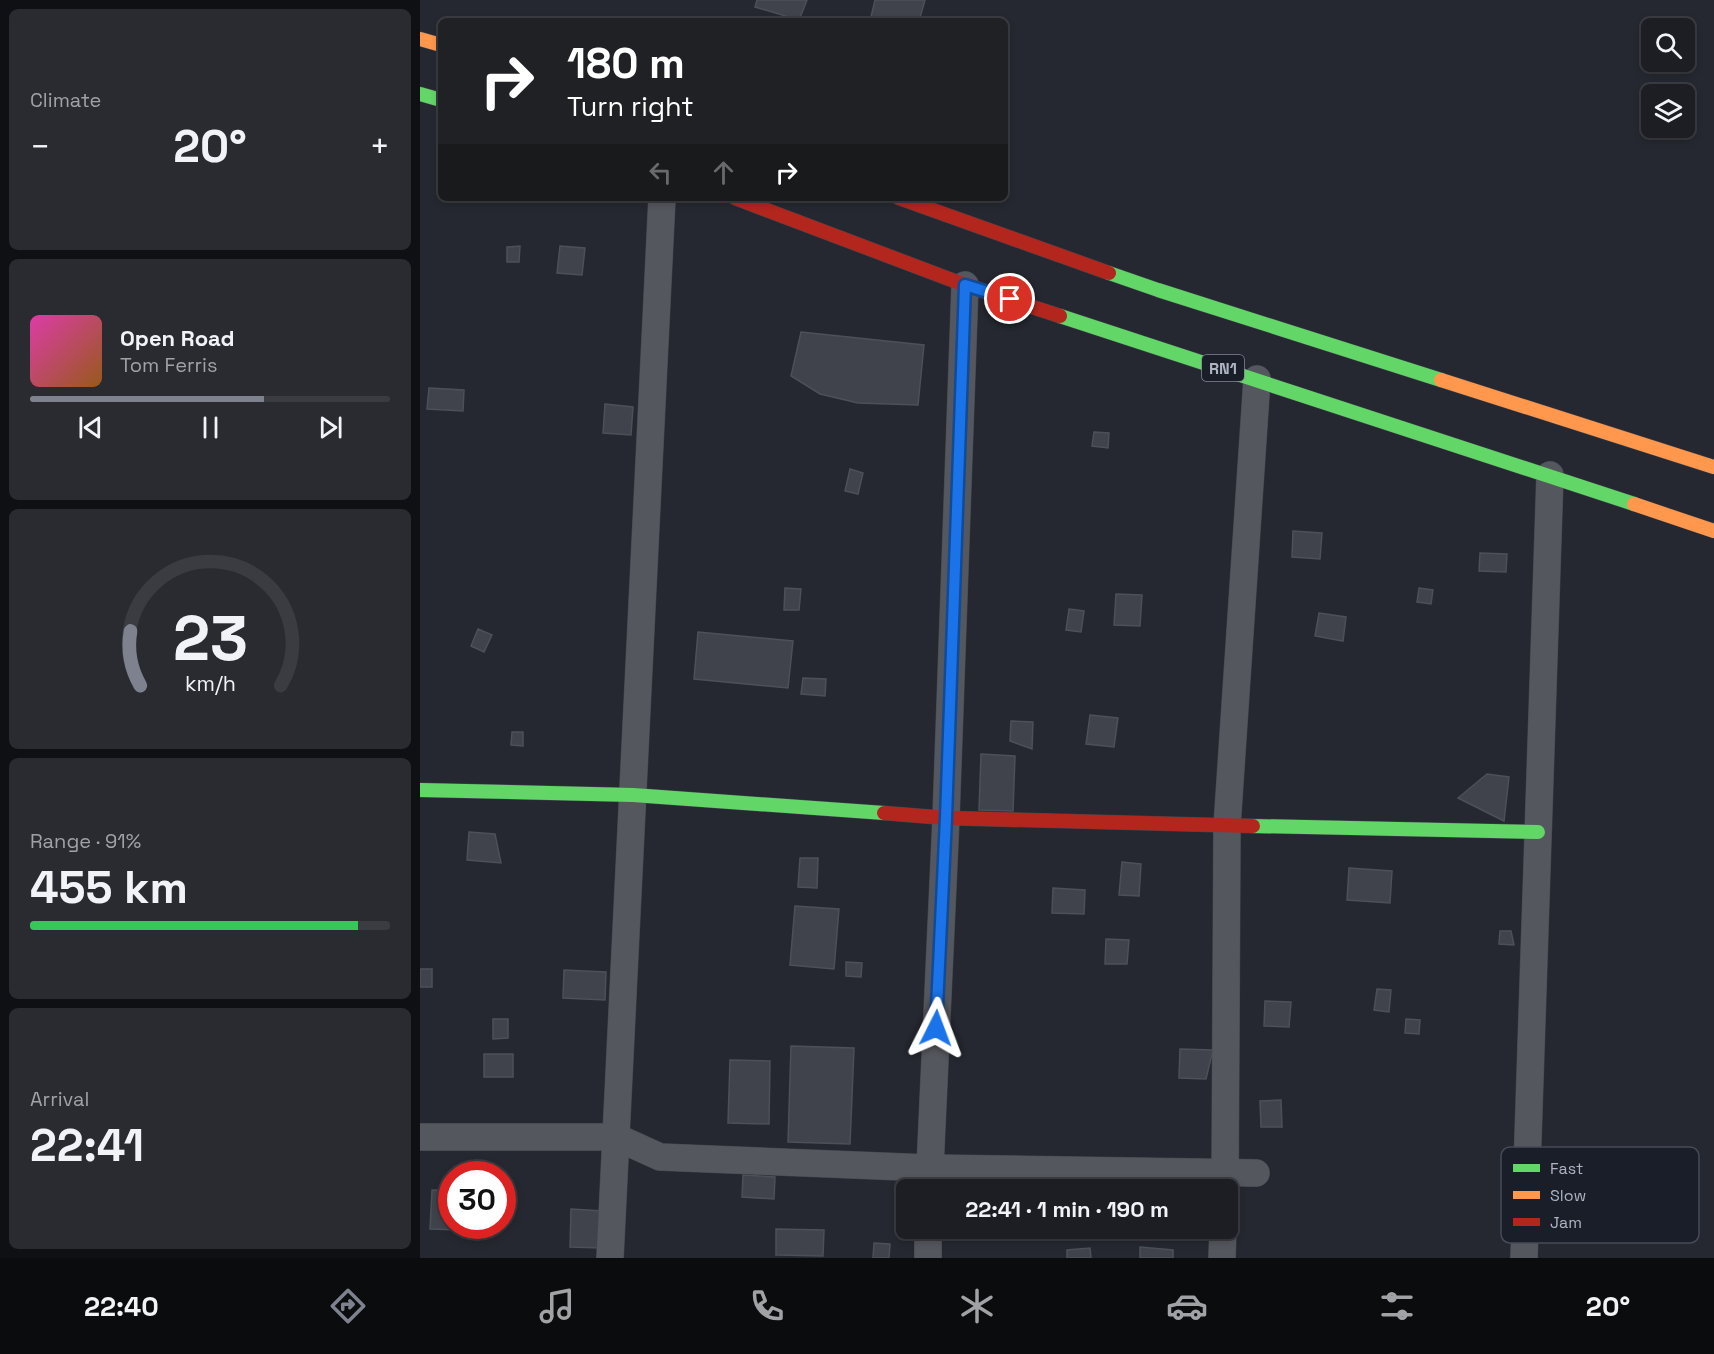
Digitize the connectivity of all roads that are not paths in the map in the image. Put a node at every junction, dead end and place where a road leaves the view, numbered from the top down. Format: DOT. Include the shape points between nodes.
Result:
graph roads {
  1 [pos="420,39"];
  2 [pos="438,44"];
  3 [pos="420,94"];
  4 [pos="438,99"];
  5 [pos="662,201"];
  6 [pos="743,201"];
  7 [pos="907,201"];
  8 [pos="965,285"];
  9 [pos="1257,379"];
  10 [pos="1714,466"];
  11 [pos="1550,475"];
  12 [pos="1714,531"];
  13 [pos="420,790"];
  14 [pos="633,795"];
  15 [pos="946,818"];
  16 [pos="1227,826"];
  17 [pos="1538,832"];
  18 [pos="420,1137"];
  19 [pos="616,1137"];
  20 [pos="1528,1147"];
  21 [pos="1256,1173"];
  22 [pos="929,1179"];
  23 [pos="1225,1179"];
  24 [pos="1233,1179"];
  25 [pos="928,1239"];
  26 [pos="1223,1239"];
  27 [pos="1524,1243"];
  28 [pos="610,1258"];
  29 [pos="928,1258"];
  30 [pos="1222,1258"];
  31 [pos="1524,1258"];
  1 -- 2 [label="main road"];
  3 -- 4 [label="main road"];
  5 -- 14 [label="street"];
  6 -- 8 [label="main road, RN1"];
  7 -- 10 [label="main road" via="1158,290"];
  8 -- 9 [label="main road, RN1"];
  8 -- 15 [label="street"];
  9 -- 11 [label="main road, RN1"];
  9 -- 16 [label="street"];
  11 -- 12 [label="main road, RN1"];
  11 -- 17 [label="street"];
  13 -- 14 [label="main road"];
  14 -- 15 [label="main road"];
  14 -- 19 [label="street"];
  15 -- 16 [label="main road"];
  15 -- 22 [label="street"];
  16 -- 17 [label="main road"];
  16 -- 23 [label="street"];
  17 -- 20 [label="street"];
  18 -- 19 [label="street"];
  19 -- 22 [label="street" via="660,1157"];
  19 -- 28 [label="street"];
  21 -- 24 [label="street"];
  25 -- 29 [label="street"];
  26 -- 30 [label="street"];
  27 -- 31 [label="street"];
}
